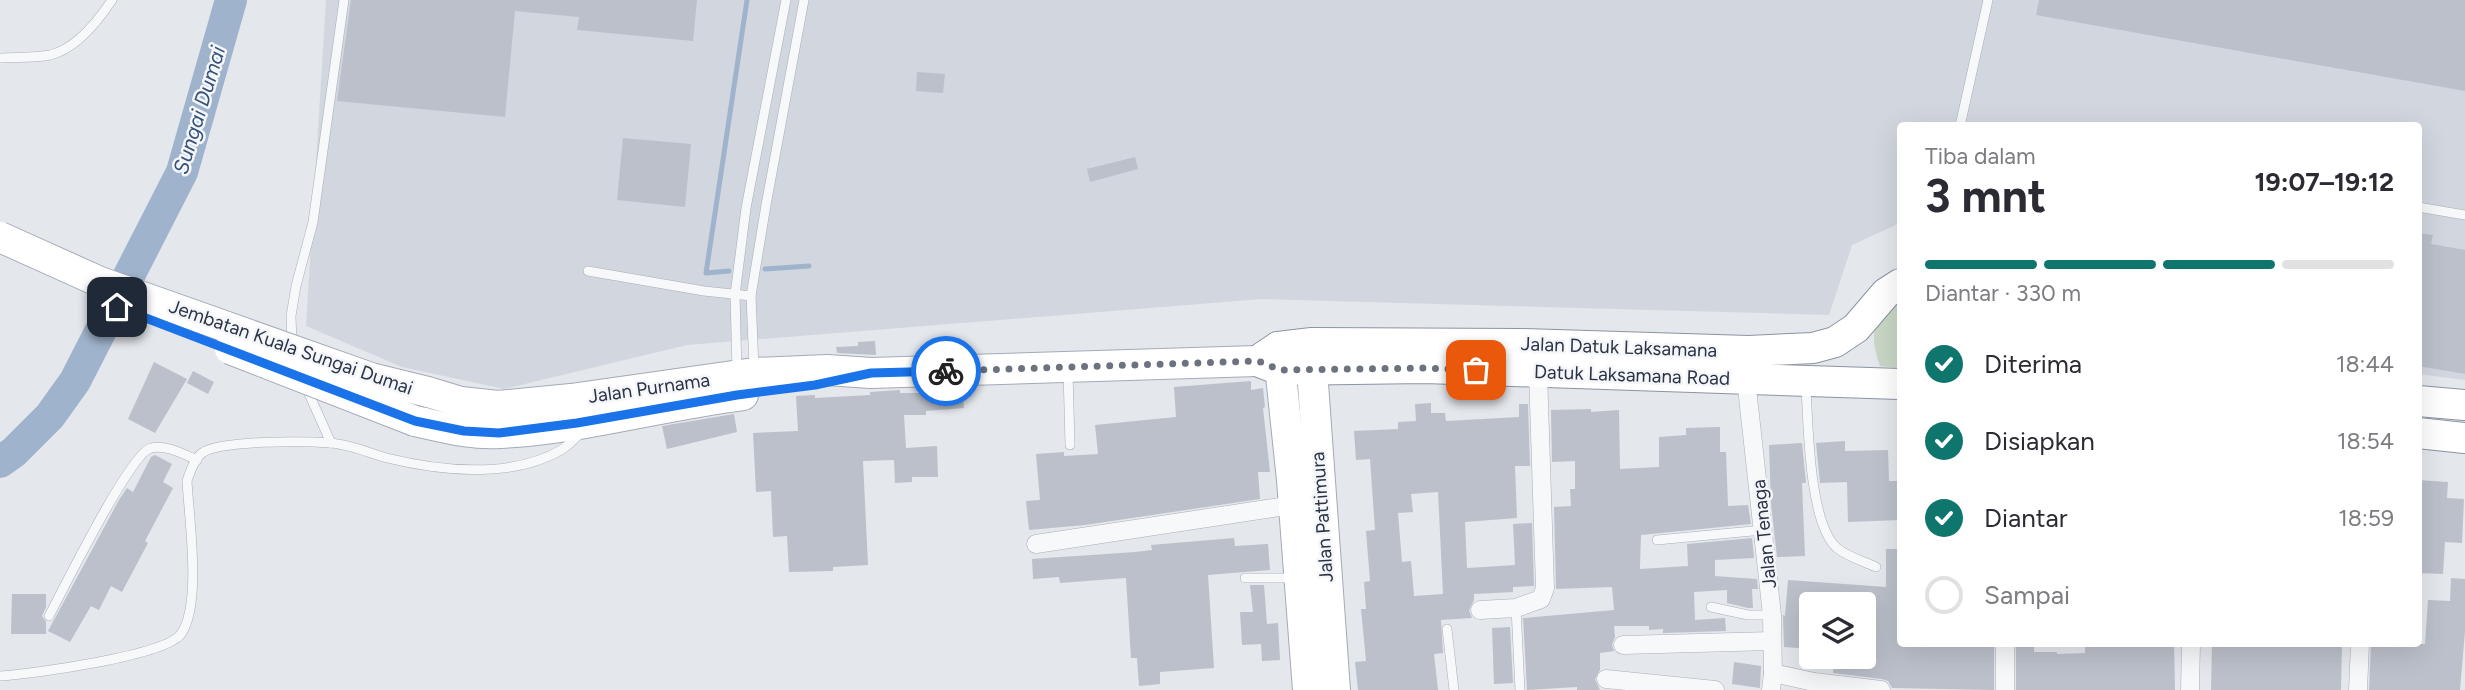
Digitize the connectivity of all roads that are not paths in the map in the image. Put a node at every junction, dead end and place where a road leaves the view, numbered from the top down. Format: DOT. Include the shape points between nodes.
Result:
graph roads {
  1 [pos="112,0"];
  2 [pos="344,0"];
  3 [pos="786,0"];
  4 [pos="804,0"];
  5 [pos="1987,0"];
  6 [pos="782,23"];
  7 [pos="800,27"];
  8 [pos="0,58"];
  9 [pos="1961,122"];
  10 [pos="751,184"];
  11 [pos="769,188"];
  12 [pos="2422,208"];
  13 [pos="2465,215"];
  14 [pos="0,237"];
  15 [pos="0,256"];
  16 [pos="588,271"];
  17 [pos="1897,286"];
  18 [pos="736,295"];
  19 [pos="751,296"];
  20 [pos="1856,328"];
  21 [pos="1312,357"];
  22 [pos="1272,359"];
  23 [pos="1068,365"];
  24 [pos="1538,372"];
  25 [pos="1746,379"];
  26 [pos="1805,381"];
  27 [pos="746,382"];
  28 [pos="1866,382"];
  29 [pos="1897,384"];
  30 [pos="428,392"];
  31 [pos="2422,401"];
  32 [pos="2465,405"];
  33 [pos="595,420"];
  34 [pos="415,421"];
  35 [pos="2422,433"];
  36 [pos="2465,438"];
  37 [pos="331,443"];
  38 [pos="1070,445"];
  39 [pos="198,460"];
  40 [pos="1293,505"];
  41 [pos="1763,530"];
  42 [pos="1657,540"];
  43 [pos="1036,544"];
  44 [pos="1876,567"];
  45 [pos="1245,578"];
  46 [pos="1298,578"];
  47 [pos="1711,607"];
  48 [pos="1516,608"];
  49 [pos="1480,610"];
  50 [pos="1772,615"];
  51 [pos="49,616"];
  52 [pos="1447,629"];
  53 [pos="1772,641"];
  54 [pos="1623,645"];
  55 [pos="2006,647"];
  56 [pos="2191,647"];
  57 [pos="2360,647"];
  58 [pos="0,676"];
  59 [pos="1606,679"];
  60 [pos="1772,681"];
  61 [pos="1308,690"];
  62 [pos="1335,690"];
  63 [pos="1454,690"];
  64 [pos="1520,690"];
  65 [pos="1715,690"];
  66 [pos="1881,690"];
  67 [pos="2005,690"];
  68 [pos="2190,690"];
  69 [pos="2358,690"];
  1 -- 8 [label="lane" via="72,45 51,55"];
  2 -- 37 [label="lane" via="313,222 291,316 295,364"];
  3 -- 6 [label="lane"];
  4 -- 7 [label="lane"];
  5 -- 9 [label="lane"];
  6 -- 7 [label="lane"];
  6 -- 10 [label="lane"];
  7 -- 11 [label="lane"];
  10 -- 11 [label="lane"];
  10 -- 18 [label="lane"];
  11 -- 19 [label="lane"];
  12 -- 13 [label="lane"];
  14 -- 30 [label="main road, Jembatan Kuala Sungai Dumai, bridge" via="100,282 371,378"];
  15 -- 34 [label="main road, Jembatan Kuala Sungai Dumai, bridge" via="94,299"];
  16 -- 18 [label="lane"];
  17 -- 20 [label="main road, Jalan Datuk Laksamana"];
  18 -- 19 [label="lane"];
  18 -- 27 [label="lane"];
  19 -- 27 [label="lane"];
  20 -- 21 [label="main road, Jalan Datuk Laksamana" via="1835,342 1790,350 1521,344"];
  20 -- 28 [label="main road" via="1855,361"];
  21 -- 22 [label="main road, Datuk Laksamana Road"];
  21 -- 24 [label="main road, Datuk Laksamana Road"];
  21 -- 62 [label="main road, Jalan Pattimura"];
  22 -- 23 [label="main road, Jalan Purnama"];
  22 -- 40 [label="main road, Jalan Pattimura"];
  23 -- 27 [label="main road, Jalan Purnama" via="871,373 815,385"];
  23 -- 38 [label="lane"];
  24 -- 25 [label="main road, Datuk Laksamana Road"];
  24 -- 48 [label="street" via="1545,588 1541,599"];
  25 -- 26 [label="main road, Datuk Laksamana Road"];
  25 -- 41 [label="street, Jalan Tenaga"];
  26 -- 28 [label="main road, Datuk Laksamana Road"];
  26 -- 44 [label="lane" via="1809,453 1825,532 1836,547"];
  27 -- 30 [label="main road, Jalan Purnama" via="498,406"];
  27 -- 33 [label="main road, Jalan Purnama"];
  28 -- 29 [label="main road, Datuk Laksamana Road"];
  31 -- 32 [label="main road"];
  33 -- 34 [label="main road, Jalan Purnama" via="499,433"];
  33 -- 37 [label="lane" via="562,450 487,470 417,464"];
  35 -- 36 [label="main road"];
  37 -- 39 [label="lane" via="239,444 202,453"];
  39 -- 51 [label="lane" via="158,447 143,452"];
  39 -- 58 [label="lane" via="187,481 193,588 181,634 171,644 100,662"];
  40 -- 43 [label="street"];
  40 -- 46 [label="main road, Jalan Pattimura"];
  41 -- 42 [label="lane"];
  41 -- 50 [label="street, Jalan Tenaga"];
  45 -- 46 [label="lane"];
  46 -- 61 [label="main road, Jalan Pattimura"];
  47 -- 50 [label="lane"];
  48 -- 49 [label="street"];
  48 -- 64 [label="lane"];
  50 -- 53 [label="street, Jalan Tenaga"];
  52 -- 63 [label="lane"];
  53 -- 54 [label="street"];
  53 -- 60 [label="street, Jalan Tenaga"];
  55 -- 67 [label="street"];
  56 -- 68 [label="street"];
  57 -- 69 [label="street"];
  59 -- 65 [label="street"];
  60 -- 66 [label="street"];
}
